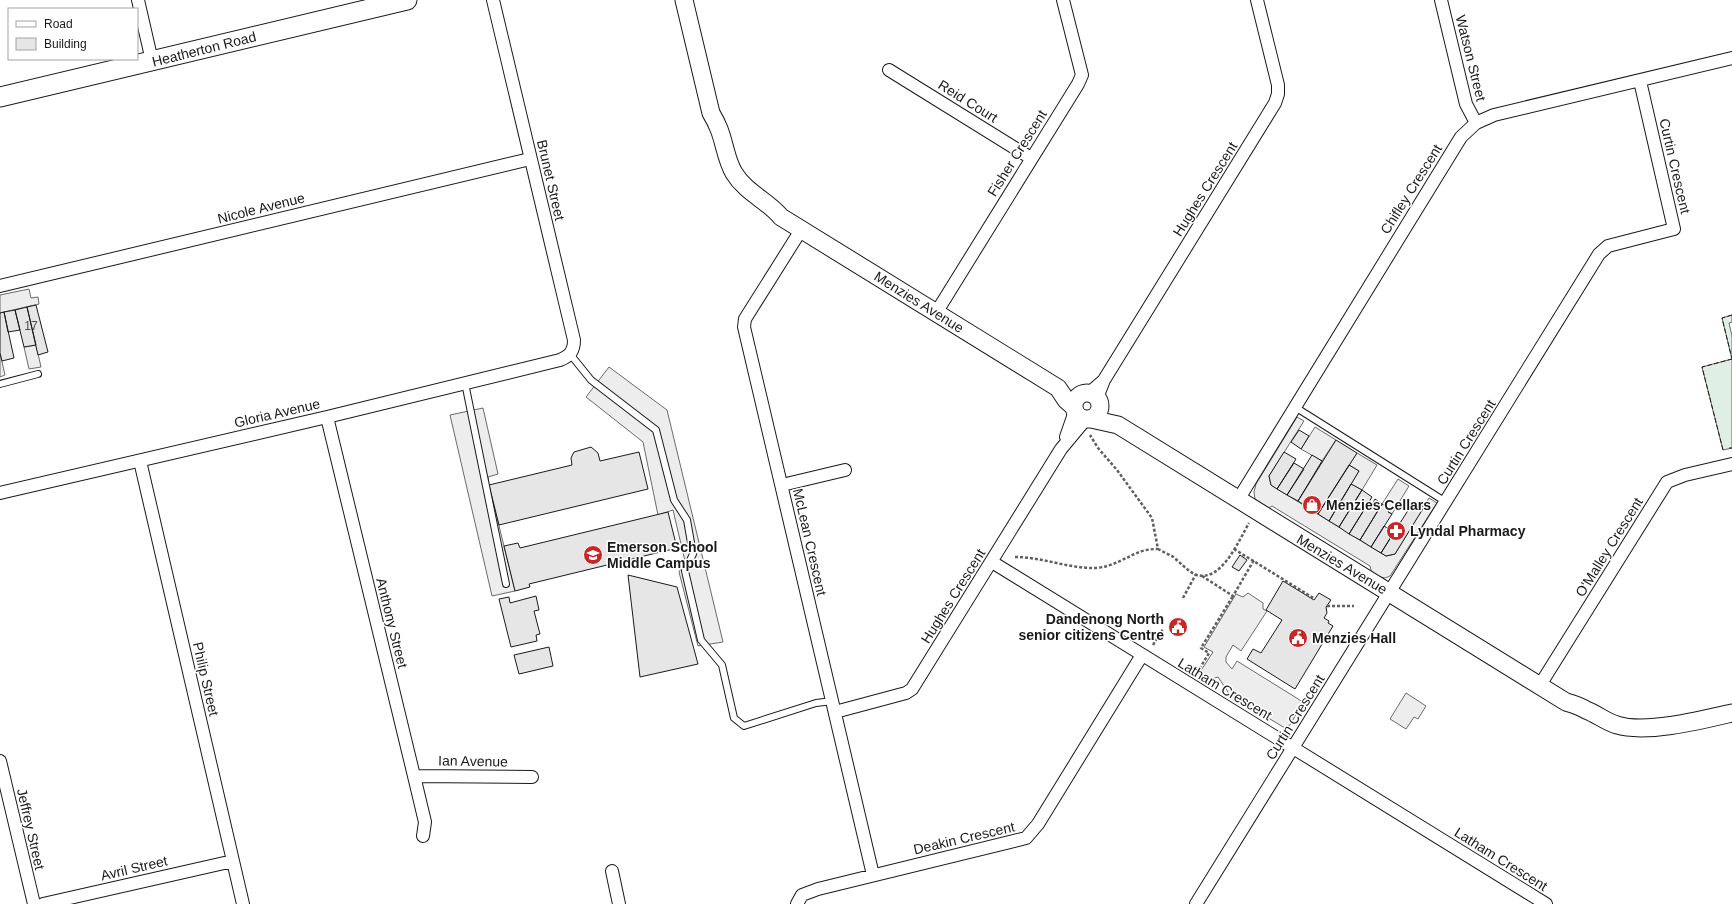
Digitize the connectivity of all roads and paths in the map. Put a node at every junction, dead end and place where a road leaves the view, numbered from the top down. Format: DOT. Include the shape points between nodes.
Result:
graph roads {
  1 [pos="138,0"];
  2 [pos="407,0"];
  3 [pos="493,0"];
  4 [pos="684,0"];
  5 [pos="1063,0"];
  6 [pos="1257,0"];
  7 [pos="1441,0"];
  8 [pos="1732,58"];
  9 [pos="152,61"];
  10 [pos="889,70"];
  11 [pos="1640,80"];
  12 [pos="0,97"];
  13 [pos="1476,123"];
  14 [pos="1031,158"];
  15 [pos="530,159"];
  16 [pos="801,230"];
  17 [pos="0,286"];
  18 [pos="936,313"];
  19 [pos="565,357"];
  20 [pos="38,374"];
  21 [pos="465,383"];
  22 [pos="0,384"];
  23 [pos="1295,408"];
  24 [pos="1087,409"];
  25 [pos="327,417"];
  26 [pos="140,461"];
  27 [pos="1732,464"];
  28 [pos="845,470"];
  29 [pos="782,485"];
  30 [pos="0,493"];
  31 [pos="1238,500"];
  32 [pos="1446,502"];
  33 [pos="1250,522"];
  34 [pos="1158,549"];
  35 [pos="1234,549"];
  36 [pos="1015,557"];
  37 [pos="1254,560"];
  38 [pos="992,562"];
  39 [pos="1196,574"];
  40 [pos="1201,575"];
  41 [pos="506,584"];
  42 [pos="1389,592"];
  43 [pos="1233,596"];
  44 [pos="1183,598"];
  45 [pos="1315,599"];
  46 [pos="1327,606"];
  47 [pos="1354,606"];
  48 [pos="1163,629"];
  49 [pos="1153,645"];
  50 [pos="1142,656"];
  51 [pos="1197,673"];
  52 [pos="1540,685"];
  53 [pos="834,706"];
  54 [pos="1732,713"];
  55 [pos="1293,748"];
  56 [pos="0,761"];
  57 [pos="414,776"];
  58 [pos="532,777"];
  59 [pos="424,836"];
  60 [pos="233,861"];
  61 [pos="612,871"];
  62 [pos="873,875"];
  63 [pos="34,904"];
  64 [pos="43,904"];
  65 [pos="243,904"];
  66 [pos="619,904"];
  67 [pos="797,904"];
  68 [pos="1196,904"];
  69 [pos="1546,904"];
  1 -- 9 [label="street"];
  2 -- 9 [label="main road, Heatherton Road"];
  3 -- 15 [label="street, Brunet Street"];
  4 -- 16 [label="street, Menzies Avenue" via="711,113 734,174 748,191"];
  5 -- 14 [label="street, Fisher Crescent" via="1082,76"];
  6 -- 24 [label="street, Hughes Crescent" via="1278,85 1275,103"];
  7 -- 13 [label="street, Watson Street" via="1466,104"];
  8 -- 11 [label="street, Chifley Crescent"];
  9 -- 12 [label="main road, Heatherton Road"];
  10 -- 14 [label="street, Reid Court"];
  11 -- 13 [label="street, Chifley Crescent" via="1494,115"];
  11 -- 32 [label="street, Curtin Crescent" via="1674,229 1608,246 1598,254"];
  13 -- 23 [label="street, Chifley Crescent" via="1461,137"];
  14 -- 18 [label="street, Fisher Crescent"];
  15 -- 17 [label="street, Nicole Avenue"];
  15 -- 19 [label="street, Brunet Street" via="574,340 574,346"];
  16 -- 18 [label="street, Menzies Avenue"];
  16 -- 29 [label="street, McLean Crescent" via="745,319 747,341"];
  18 -- 24 [label="street, Menzies Avenue" via="1058,388 1066,400"];
  19 -- 21 [label="street, Gloria Avenue"];
  19 -- 53 [label="lane" via="656,430 674,500 686,520 693,554 685,571 701,640 722,665 734,718 744,726 816,704"];
  20 -- 22 [label="lane"];
  21 -- 25 [label="street, Gloria Avenue"];
  21 -- 41 [label="lane"];
  23 -- 31 [label="street, Chifley Crescent"];
  23 -- 32 [label="lane"];
  24 -- 31 [label="street, Menzies Avenue" via="1108,412 1118,425"];
  24 -- 34 [label="path" via="1098,448 1152,518"];
  24 -- 38 [label="street, Hughes Crescent"];
  25 -- 26 [label="street, Gloria Avenue"];
  25 -- 57 [label="street, Anthony Street"];
  26 -- 30 [label="street, Gloria Avenue"];
  26 -- 60 [label="street, Philip Street"];
  27 -- 52 [label="street, O'Malley Crescent" via="1667,482"];
  28 -- 29 [label="street"];
  29 -- 53 [label="street, McLean Crescent"];
  31 -- 42 [label="street, Menzies Avenue"];
  32 -- 42 [label="street, Curtin Crescent"];
  33 -- 35 [label="path"];
  34 -- 36 [label="path" via="1143,551 1116,564 1097,568"];
  34 -- 39 [label="path"];
  35 -- 37 [label="path"];
  35 -- 40 [label="path" via="1222,566"];
  37 -- 43 [label="path"];
  37 -- 45 [label="path"];
  38 -- 50 [label="street, Latham Crescent"];
  38 -- 53 [label="street, Hughes Crescent" via="912,689 906,693"];
  39 -- 40 [label="path"];
  39 -- 44 [label="path"];
  40 -- 43 [label="path"];
  42 -- 52 [label="street, Menzies Avenue"];
  42 -- 55 [label="street, Curtin Crescent"];
  43 -- 51 [label="path" via="1201,648 1209,653"];
  46 -- 47 [label="path"];
  48 -- 49 [label="path"];
  50 -- 55 [label="street, Latham Crescent"];
  50 -- 62 [label="street, Deakin Crescent" via="1038,824 1026,838"];
  52 -- 54 [label="street, Menzies Avenue" via="1599,728 1634,738 1657,735 1686,724"];
  53 -- 62 [label="street, McLean Crescent"];
  55 -- 68 [label="street, Curtin Crescent"];
  55 -- 69 [label="street, Latham Crescent"];
  56 -- 63 [label="street, Jeffrey Street"];
  57 -- 58 [label="street, Ian Avenue"];
  57 -- 59 [label="street, Anthony Street" via="424,822"];
  60 -- 64 [label="street, Avril Street"];
  60 -- 65 [label="street, Philip Street"];
  61 -- 66 [label="street"];
  62 -- 67 [label="street, Deakin Crescent" via="802,895"];
}
